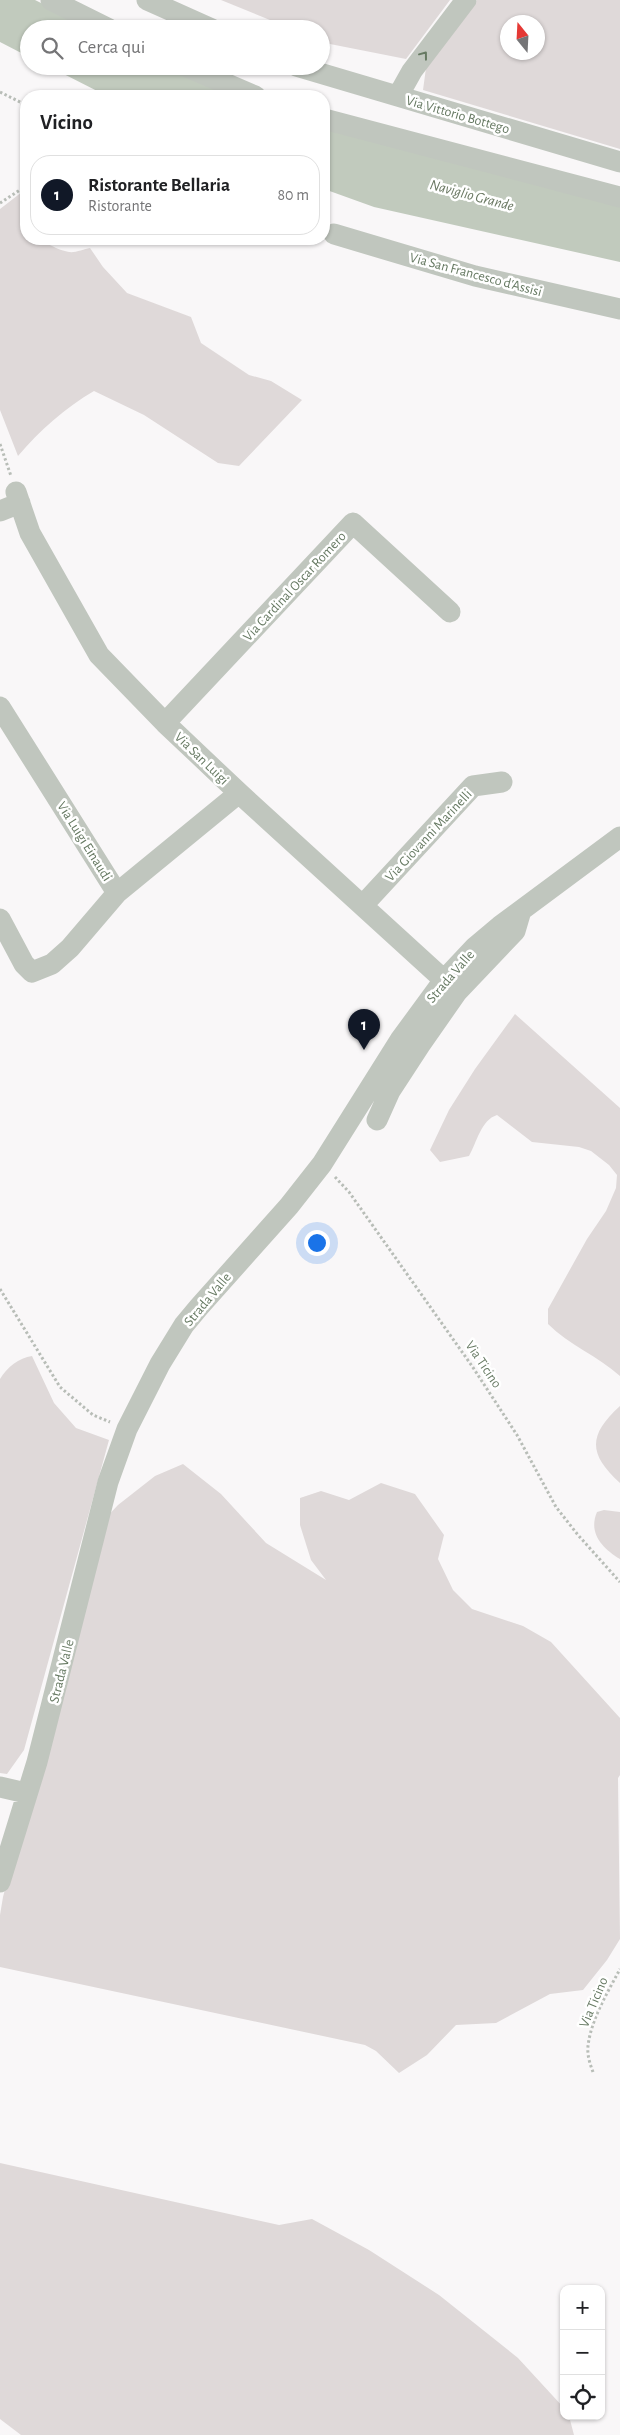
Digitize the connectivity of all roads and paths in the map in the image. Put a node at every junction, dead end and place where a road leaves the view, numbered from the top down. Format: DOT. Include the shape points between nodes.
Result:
graph roads {
  1 [pos="51,0"];
  2 [pos="148,0"];
  3 [pos="466,0"];
  4 [pos="91,20"];
  5 [pos="192,20"];
  6 [pos="206,75"];
  7 [pos="327,75"];
  8 [pos="241,90"];
  9 [pos="0,92"];
  10 [pos="398,96"];
  11 [pos="20,101"];
  12 [pos="330,121"];
  13 [pos="620,162"];
  14 [pos="20,190"];
  15 [pos="620,198"];
  16 [pos="0,204"];
  17 [pos="334,234"];
  18 [pos="620,309"];
  19 [pos="0,444"];
  20 [pos="18,498"];
  21 [pos="0,511"];
  22 [pos="450,612"];
  23 [pos="0,707"];
  24 [pos="165,723"];
  25 [pos="502,782"];
  26 [pos="239,793"];
  27 [pos="620,837"];
  28 [pos="117,893"];
  29 [pos="363,905"];
  30 [pos="522,909"];
  31 [pos="0,919"];
  32 [pos="444,980"];
  33 [pos="377,1120"];
  34 [pos="322,1164"];
  35 [pos="0,1289"];
  36 [pos="127,1429"];
  37 [pos="620,1582"];
  38 [pos="0,1787"];
  39 [pos="26,1793"];
  40 [pos="0,1882"];
  41 [pos="620,1969"];
  42 [pos="594,2072"];
  1 -- 4 [label="street"];
  2 -- 5 [label="street"];
  10 -- 3 [label="street, one-way" via="412,71"];
  6 -- 8 [label="street"];
  7 -- 10 [label="street, Via Vittorio Bottego"];
  9 -- 11 [label="path"];
  10 -- 13 [label="street, Via Vittorio Bottego"];
  12 -- 15 [label="street"];
  14 -- 16 [label="path"];
  17 -- 18 [label="street, Via San Francesco d'Assisi" via="475,276"];
  19 -- 20 [label="path"];
  20 -- 21 [label="street"];
  20 -- 24 [label="street, Via San Luigi" via="30,533 99,655"];
  22 -- 24 [label="street, Via Cardinal Oscar Romero" via="353,523"];
  23 -- 28 [label="street, Via Luigi Einaudi"];
  24 -- 26 [label="street, Via San Luigi"];
  25 -- 29 [label="street, Via Giovanni Marinelli" via="473,786"];
  26 -- 28 [label="street, Via Luigi Einaudi"];
  26 -- 29 [label="street, Via San Luigi"];
  27 -- 30 [label="street, Strada Valle"];
  28 -- 31 [label="street" via="70,948 52,964 32,972 24,964"];
  29 -- 32 [label="street, Via San Luigi"];
  30 -- 32 [label="street, Strada Valle" via="475,947"];
  30 -- 33 [label="street" via="515,931 457,992 420,1045 390,1091"];
  32 -- 34 [label="street, Strada Valle" via="400,1040"];
  34 -- 36 [label="street, Strada Valle" via="184,1325"];
  34 -- 37 [label="path, Via Ticino" via="349,1192 472,1366 517,1435 556,1507"];
  35 -- 36 [label="path" via="60,1387 93,1415"];
  36 -- 39 [label="street, Strada Valle" via="108,1482"];
  38 -- 39 [label="street"];
  39 -- 40 [label="street, Strada Valle"];
  41 -- 42 [label="path, Via Ticino" via="601,2006 588,2046"];
}
